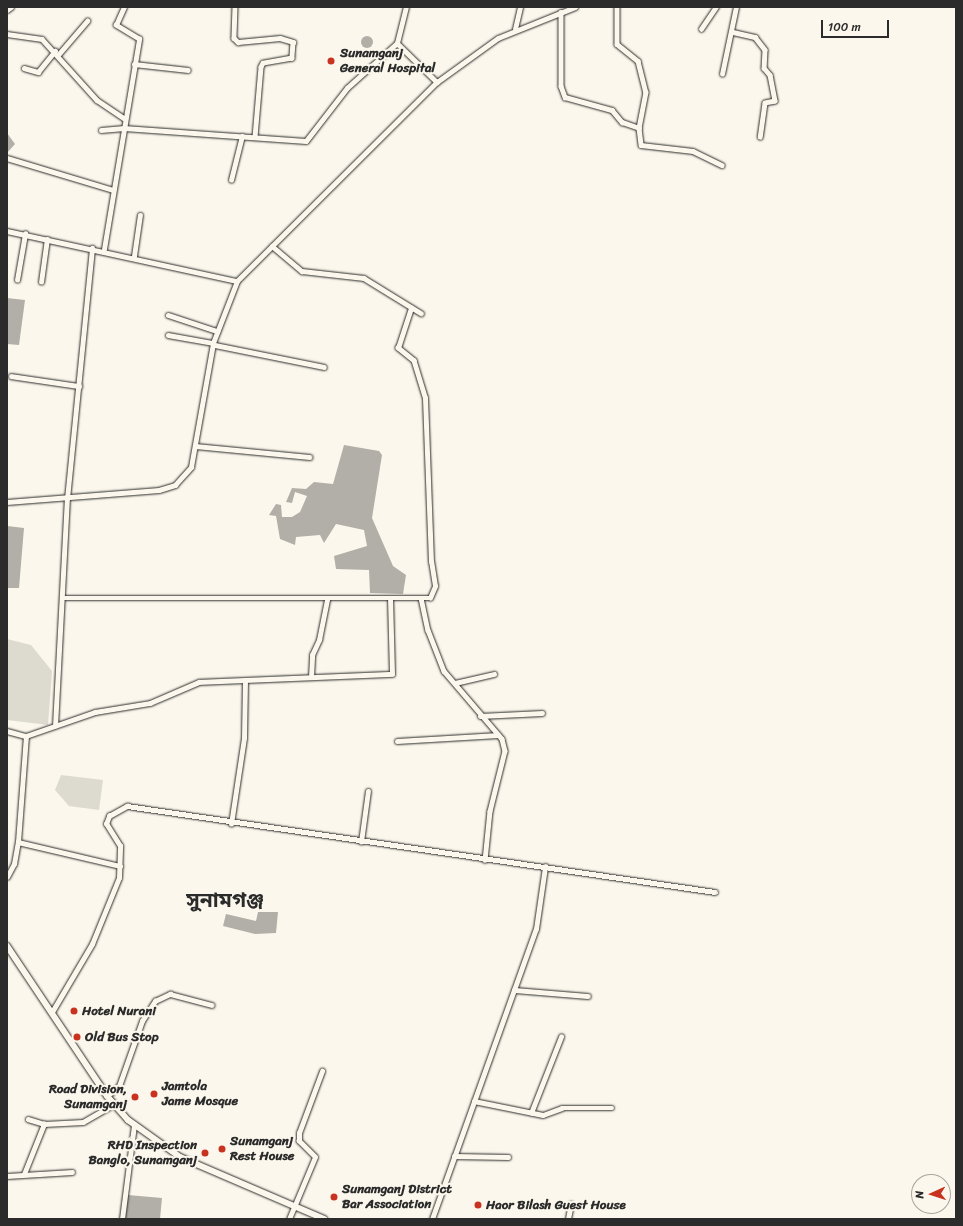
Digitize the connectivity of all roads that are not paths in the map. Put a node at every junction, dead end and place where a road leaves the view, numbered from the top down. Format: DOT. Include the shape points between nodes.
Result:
graph roads {
  1 [pos="11,7"];
  2 [pos="124,7"];
  3 [pos="235,7"];
  4 [pos="406,7"];
  5 [pos="520,7"];
  6 [pos="574,7"];
  7 [pos="616,7"];
  8 [pos="716,7"];
  9 [pos="736,7"];
  10 [pos="7,10"];
  11 [pos="561,12"];
  12 [pos="88,21"];
  13 [pos="515,29"];
  14 [pos="702,29"];
  15 [pos="733,32"];
  16 [pos="7,34"];
  17 [pos="397,43"];
  18 [pos="57,53"];
  19 [pos="134,64"];
  20 [pos="24,68"];
  21 [pos="188,70"];
  22 [pos="722,74"];
  23 [pos="437,82"];
  24 [pos="124,118"];
  25 [pos="124,128"];
  26 [pos="639,128"];
  27 [pos="101,130"];
  28 [pos="242,136"];
  29 [pos="255,137"];
  30 [pos="760,137"];
  31 [pos="7,158"];
  32 [pos="722,165"];
  33 [pos="231,180"];
  34 [pos="113,190"];
  35 [pos="140,215"];
  36 [pos="7,231"];
  37 [pos="25,234"];
  38 [pos="48,239"];
  39 [pos="272,246"];
  40 [pos="92,248"];
  41 [pos="104,249"];
  42 [pos="134,256"];
  43 [pos="17,280"];
  44 [pos="237,280"];
  45 [pos="41,282"];
  46 [pos="411,308"];
  47 [pos="421,313"];
  48 [pos="168,315"];
  49 [pos="217,331"];
  50 [pos="168,334"];
  51 [pos="214,344"];
  52 [pos="324,367"];
  53 [pos="11,376"];
  54 [pos="79,386"];
  55 [pos="195,446"];
  56 [pos="309,457"];
  57 [pos="67,499"];
  58 [pos="7,502"];
  59 [pos="62,598"];
  60 [pos="421,598"];
  61 [pos="390,599"];
  62 [pos="326,600"];
  63 [pos="494,674"];
  64 [pos="311,676"];
  65 [pos="245,681"];
  66 [pos="455,683"];
  67 [pos="542,713"];
  68 [pos="480,716"];
  69 [pos="55,726"];
  70 [pos="7,731"];
  71 [pos="498,735"];
  72 [pos="26,736"];
  73 [pos="397,740"];
  74 [pos="368,790"];
  75 [pos="231,824"];
  76 [pos="18,842"];
  77 [pos="361,842"];
  78 [pos="485,860"];
  79 [pos="120,866"];
  80 [pos="545,867"];
  81 [pos="7,877"];
  82 [pos="715,892"];
  83 [pos="8,950"];
  84 [pos="514,990"];
  85 [pos="588,996"];
  86 [pos="212,1005"];
  87 [pos="52,1012"];
  88 [pos="561,1037"];
  89 [pos="322,1071"];
  90 [pos="107,1096"];
  91 [pos="474,1101"];
  92 [pos="114,1105"];
  93 [pos="612,1108"];
  94 [pos="531,1113"];
  95 [pos="28,1120"];
  96 [pos="44,1124"];
  97 [pos="134,1125"];
  98 [pos="454,1156"];
  99 [pos="508,1157"];
  100 [pos="72,1172"];
  101 [pos="24,1174"];
  102 [pos="7,1176"];
  103 [pos="571,1204"];
  104 [pos="296,1207"];
  105 [pos="122,1219"];
  106 [pos="289,1219"];
  107 [pos="324,1219"];
  108 [pos="432,1219"];
  109 [pos="568,1219"];
  1 -- 10 [label="street"];
  2 -- 19 [label="street" via="116,25 139,39"];
  3 -- 29 [label="street" via="234,38 238,42 280,38 293,42 292,58 263,63 261,67"];
  4 -- 17 [label="street"];
  5 -- 13 [label="street"];
  6 -- 11 [label="street"];
  7 -- 26 [label="street" via="617,44 638,61 646,92"];
  8 -- 14 [label="street"];
  9 -- 15 [label="street"];
  11 -- 13 [label="street"];
  11 -- 26 [label="street" via="561,94 612,110 622,122"];
  12 -- 18 [label="street"];
  13 -- 23 [label="street"];
  15 -- 22 [label="street"];
  15 -- 30 [label="street" via="755,37 765,50 764,68 770,75 775,101 765,103"];
  16 -- 18 [label="street" via="42,38"];
  17 -- 23 [label="street"];
  17 -- 29 [label="street" via="347,88 310,140"];
  18 -- 20 [label="street" via="38,72"];
  18 -- 24 [label="street" via="97,100"];
  19 -- 21 [label="street"];
  19 -- 24 [label="street" via="130,108"];
  23 -- 39 [label="street"];
  24 -- 25 [label="street"];
  25 -- 27 [label="street"];
  25 -- 28 [label="street"];
  25 -- 34 [label="street"];
  26 -- 32 [label="street" via="641,145 694,151"];
  28 -- 29 [label="street"];
  28 -- 33 [label="street"];
  31 -- 34 [label="street"];
  34 -- 41 [label="street"];
  35 -- 42 [label="street"];
  36 -- 37 [label="street"];
  37 -- 38 [label="street"];
  37 -- 43 [label="street"];
  38 -- 40 [label="street"];
  38 -- 45 [label="street"];
  39 -- 44 [label="street"];
  39 -- 46 [label="street" via="302,271 364,278"];
  40 -- 41 [label="street"];
  40 -- 54 [label="street"];
  41 -- 42 [label="street"];
  42 -- 44 [label="street"];
  44 -- 49 [label="street"];
  46 -- 47 [label="street"];
  46 -- 60 [label="street" via="398,348 414,361 424,392 431,562 435,586 430,598"];
  48 -- 49 [label="street"];
  49 -- 51 [label="street"];
  50 -- 51 [label="street"];
  51 -- 52 [label="street"];
  51 -- 55 [label="street"];
  53 -- 54 [label="street"];
  54 -- 57 [label="street"];
  55 -- 56 [label="street"];
  55 -- 57 [label="street" via="191,466 175,486"];
  57 -- 58 [label="street"];
  57 -- 59 [label="street"];
  59 -- 62 [label="street"];
  59 -- 69 [label="street"];
  60 -- 61 [label="street"];
  60 -- 66 [label="street" via="442,664"];
  61 -- 62 [label="street"];
  61 -- 64 [label="street" via="392,674"];
  62 -- 64 [label="street" via="319,640 312,654"];
  63 -- 66 [label="street"];
  64 -- 65 [label="street"];
  65 -- 69 [label="street" via="200,682 150,703 95,712"];
  65 -- 75 [label="street" via="244,738"];
  66 -- 68 [label="street"];
  67 -- 68 [label="street"];
  68 -- 71 [label="street"];
  69 -- 72 [label="street"];
  70 -- 72 [label="street"];
  71 -- 73 [label="street"];
  71 -- 78 [label="street" via="505,751 490,811"];
  72 -- 76 [label="street"];
  74 -- 77 [label="street"];
  75 -- 77 [label="street"];
  75 -- 79 [label="street" via="128,806 109,816 106,824 120,846"];
  76 -- 79 [label="street"];
  76 -- 81 [label="street" via="14,864"];
  77 -- 78 [label="street"];
  78 -- 80 [label="street"];
  79 -- 87 [label="street" via="119,878 92,944"];
  80 -- 82 [label="street"];
  80 -- 84 [label="street" via="536,929"];
  83 -- 87 [label="main road"];
  84 -- 85 [label="street"];
  84 -- 91 [label="street"];
  86 -- 90 [label="street" via="170,994 155,1002 142,1021 119,1086"];
  87 -- 90 [label="main road"];
  88 -- 94 [label="street"];
  89 -- 104 [label="street" via="299,1133 299,1141 315,1157"];
  90 -- 92 [label="main road"];
  91 -- 94 [label="street"];
  91 -- 98 [label="street"];
  92 -- 96 [label="street" via="83,1122"];
  92 -- 97 [label="main road"];
  93 -- 94 [label="street" via="562,1108 543,1115"];
  95 -- 96 [label="street"];
  96 -- 101 [label="street"];
  97 -- 104 [label="main road" via="180,1157"];
  97 -- 105 [label="street"];
  98 -- 99 [label="street"];
  98 -- 108 [label="street"];
  100 -- 101 [label="street"];
  101 -- 102 [label="street"];
  103 -- 109 [label="street"];
  104 -- 106 [label="street"];
  104 -- 107 [label="main road"];
}
